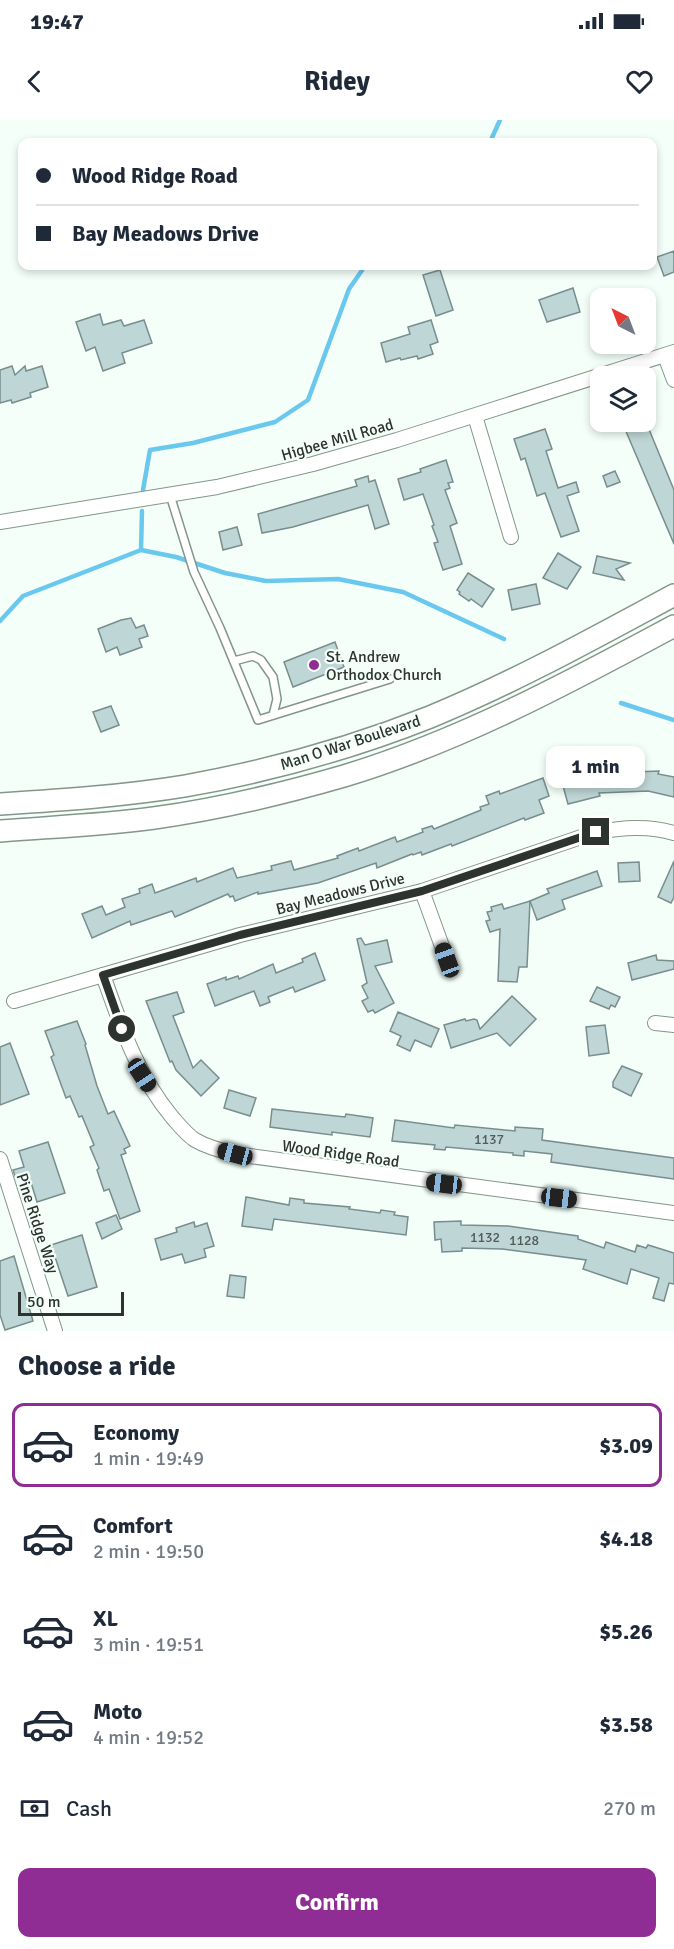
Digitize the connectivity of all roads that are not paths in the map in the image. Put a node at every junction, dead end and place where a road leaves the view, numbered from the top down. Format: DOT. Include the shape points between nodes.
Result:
graph roads {
  1 [pos="669,354"];
  2 [pos="674,380"];
  3 [pos="475,416"];
  4 [pos="170,495"];
  5 [pos="0,522"];
  6 [pos="511,537"];
  7 [pos="674,595"];
  8 [pos="674,626"];
  9 [pos="234,661"];
  10 [pos="390,679"];
  11 [pos="273,715"];
  12 [pos="0,804"];
  13 [pos="0,831"];
  14 [pos="674,833"];
  15 [pos="422,891"];
  16 [pos="447,960"];
  17 [pos="103,975"];
  18 [pos="14,1001"];
  19 [pos="655,1023"];
  20 [pos="674,1025"];
  21 [pos="0,1159"];
  22 [pos="674,1213"];
  23 [pos="55,1331"];
  1 -- 2 [label="street"];
  1 -- 3 [label="street, Higbee Mill Road"];
  3 -- 4 [label="street, Higbee Mill Road" via="313,464"];
  3 -- 6 [label="street"];
  4 -- 5 [label="street, Higbee Mill Road"];
  4 -- 9 [label="lane" via="194,572"];
  7 -- 12 [label="main road, Man O War Boulevard" via="508,683 430,717 344,747 239,776 184,786"];
  8 -- 13 [label="main road, Man O War Boulevard" via="505,713 344,776 164,816"];
  9 -- 11 [label="lane" via="258,720"];
  9 -- 11 [label="lane" via="253,656 261,660 273,677 277,699"];
  10 -- 11 [label="lane"];
  14 -- 15 [label="street, Bay Meadows Drive" via="623,827 596,832"];
  15 -- 16 [label="street"];
  15 -- 17 [label="street, Bay Meadows Drive" via="240,935"];
  17 -- 18 [label="street, Bay Meadows Drive"];
  17 -- 22 [label="street, Wood Ridge Road" via="129,1048 159,1101 196,1140 219,1150"];
  19 -- 20 [label="street"];
  21 -- 23 [label="street, Pine Ridge Way"];
}
